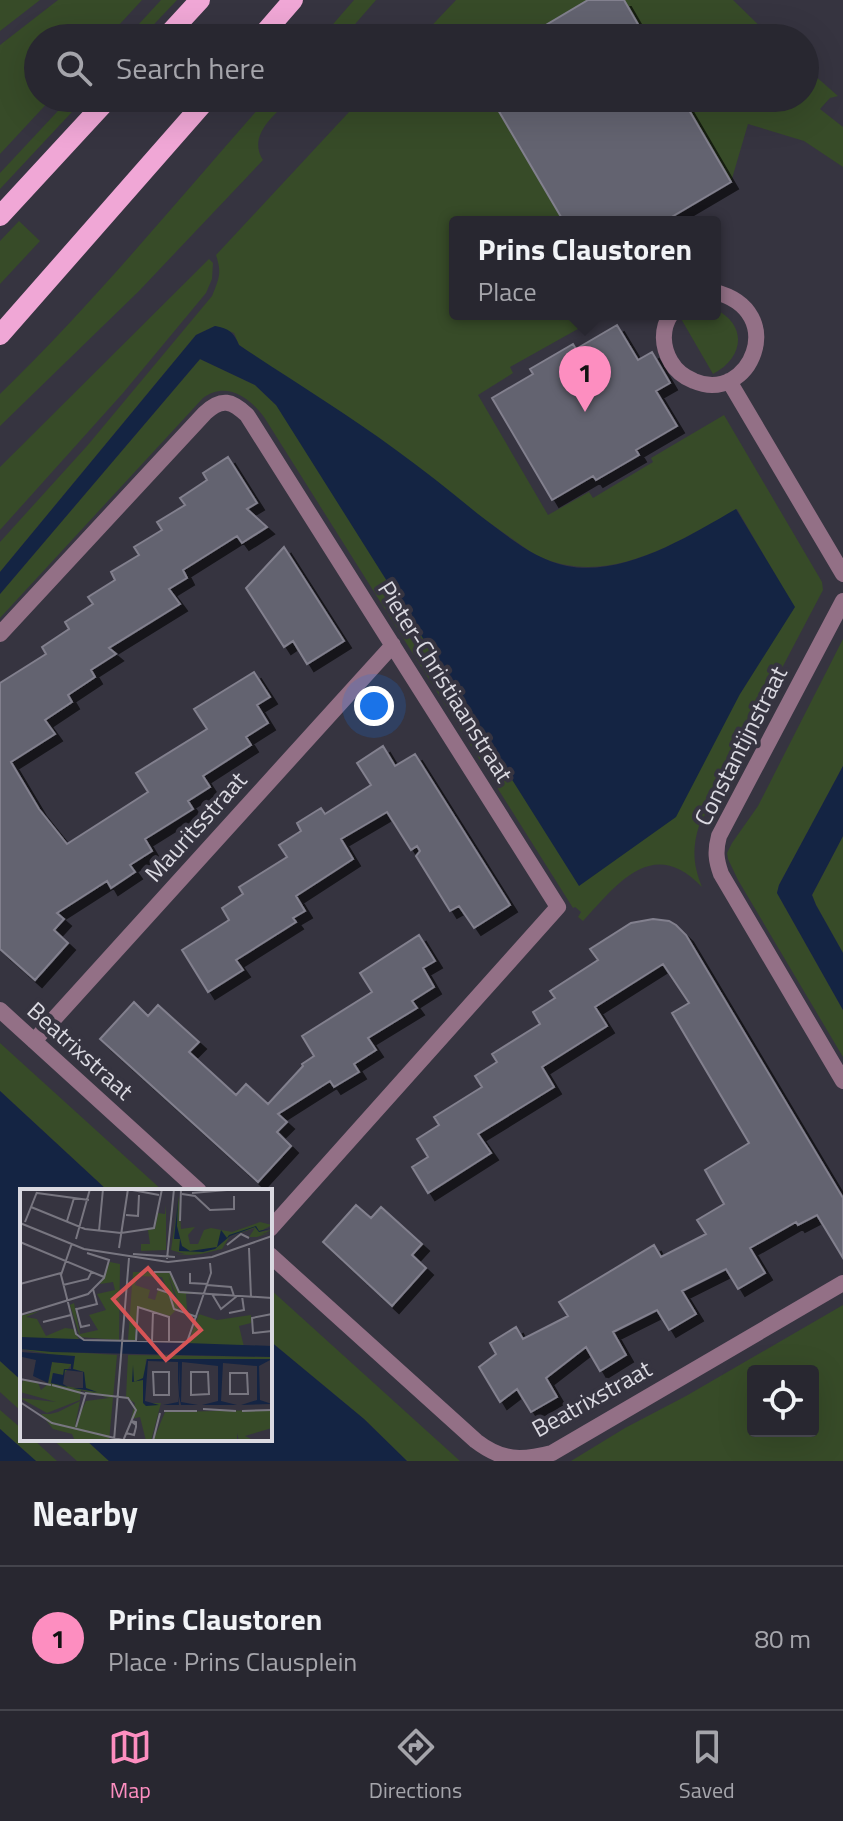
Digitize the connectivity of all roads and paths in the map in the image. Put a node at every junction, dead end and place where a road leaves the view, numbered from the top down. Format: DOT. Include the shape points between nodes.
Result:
graph roads {
  1 [pos="200,0"];
  2 [pos="293,0"];
  3 [pos="178,24"];
  4 [pos="272,24"];
  5 [pos="96,112"];
  6 [pos="196,112"];
  7 [pos="0,216"];
  8 [pos="721,293"];
  9 [pos="668,320"];
  10 [pos="0,335"];
  11 [pos="729,381"];
  12 [pos="843,574"];
  13 [pos="843,601"];
  14 [pos="0,634"];
  15 [pos="393,645"];
  16 [pos="0,1010"];
  17 [pos="34,1041"];
  18 [pos="843,1081"];
  19 [pos="197,1189"];
  20 [pos="272,1227"];
  21 [pos="272,1257"];
  22 [pos="843,1283"];
  1 -- 3 [label="main road"];
  2 -- 4 [label="main road"];
  5 -- 7 [label="main road"];
  6 -- 10 [label="main road"];
  8 -- 11 [label="street" via="741,303 756,328 752,359"];
  9 -- 11 [label="street" via="665,350 683,376 714,385"];
  11 -- 12 [label="street"];
  13 -- 18 [label="street, Constantijnstraat" via="719,836 716,861"];
  14 -- 15 [label="street, Pieter-Christiaanstraat" via="205,413 224,402 247,415"];
  15 -- 17 [label="street, Mauritsstraat"];
  15 -- 20 [label="street, Pieter-Christiaanstraat" via="558,907"];
  16 -- 17 [label="street, Beatrixstraat"];
  17 -- 19 [label="street, Beatrixstraat"];
  21 -- 22 [label="street, Beatrixstraat" via="476,1441 506,1459 552,1453"];
}
